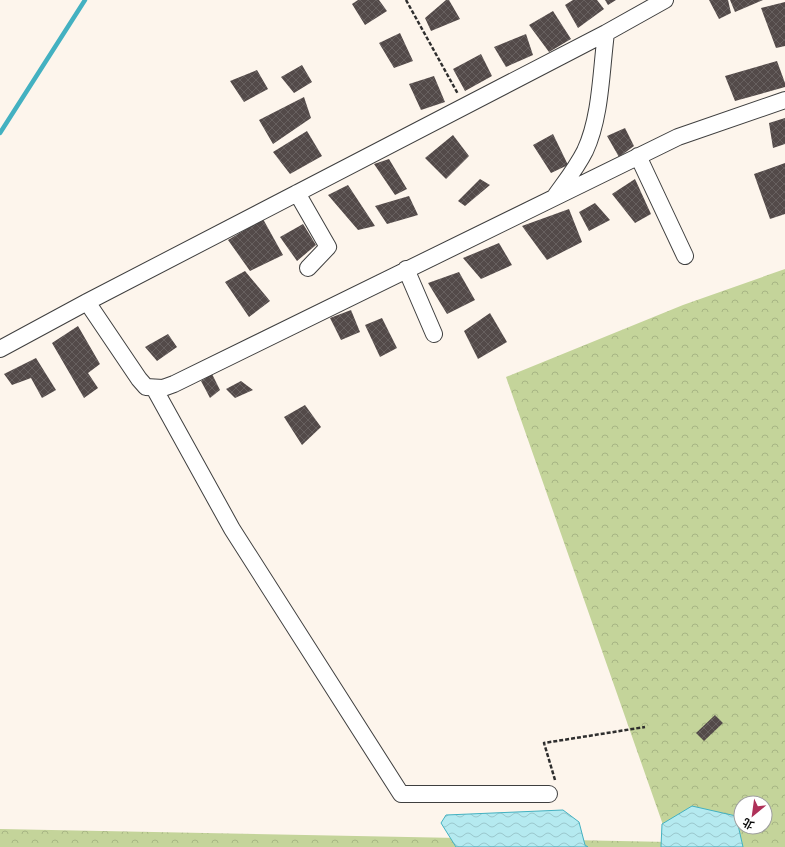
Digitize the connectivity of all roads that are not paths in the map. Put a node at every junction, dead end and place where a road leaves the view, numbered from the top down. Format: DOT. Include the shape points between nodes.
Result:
graph roads {
  1 [pos="665,0"];
  2 [pos="606,33"];
  3 [pos="785,100"];
  4 [pos="638,156"];
  5 [pos="297,193"];
  6 [pos="554,198"];
  7 [pos="685,256"];
  8 [pos="308,268"];
  9 [pos="406,269"];
  10 [pos="87,302"];
  11 [pos="434,334"];
  12 [pos="0,349"];
  13 [pos="154,388"];
  14 [pos="549,794"];
  1 -- 2 [label="street"];
  2 -- 5 [label="street"];
  2 -- 6 [label="street" via="594,126 585,151"];
  3 -- 4 [label="street" via="678,137"];
  4 -- 6 [label="street"];
  4 -- 7 [label="street"];
  5 -- 8 [label="street" via="328,247"];
  5 -- 10 [label="street"];
  6 -- 9 [label="street"];
  9 -- 11 [label="street"];
  9 -- 13 [label="street" via="174,384"];
  10 -- 12 [label="street"];
  10 -- 13 [label="street" via="139,379 146,387"];
  13 -- 14 [label="street" via="232,529 401,794"];
}
